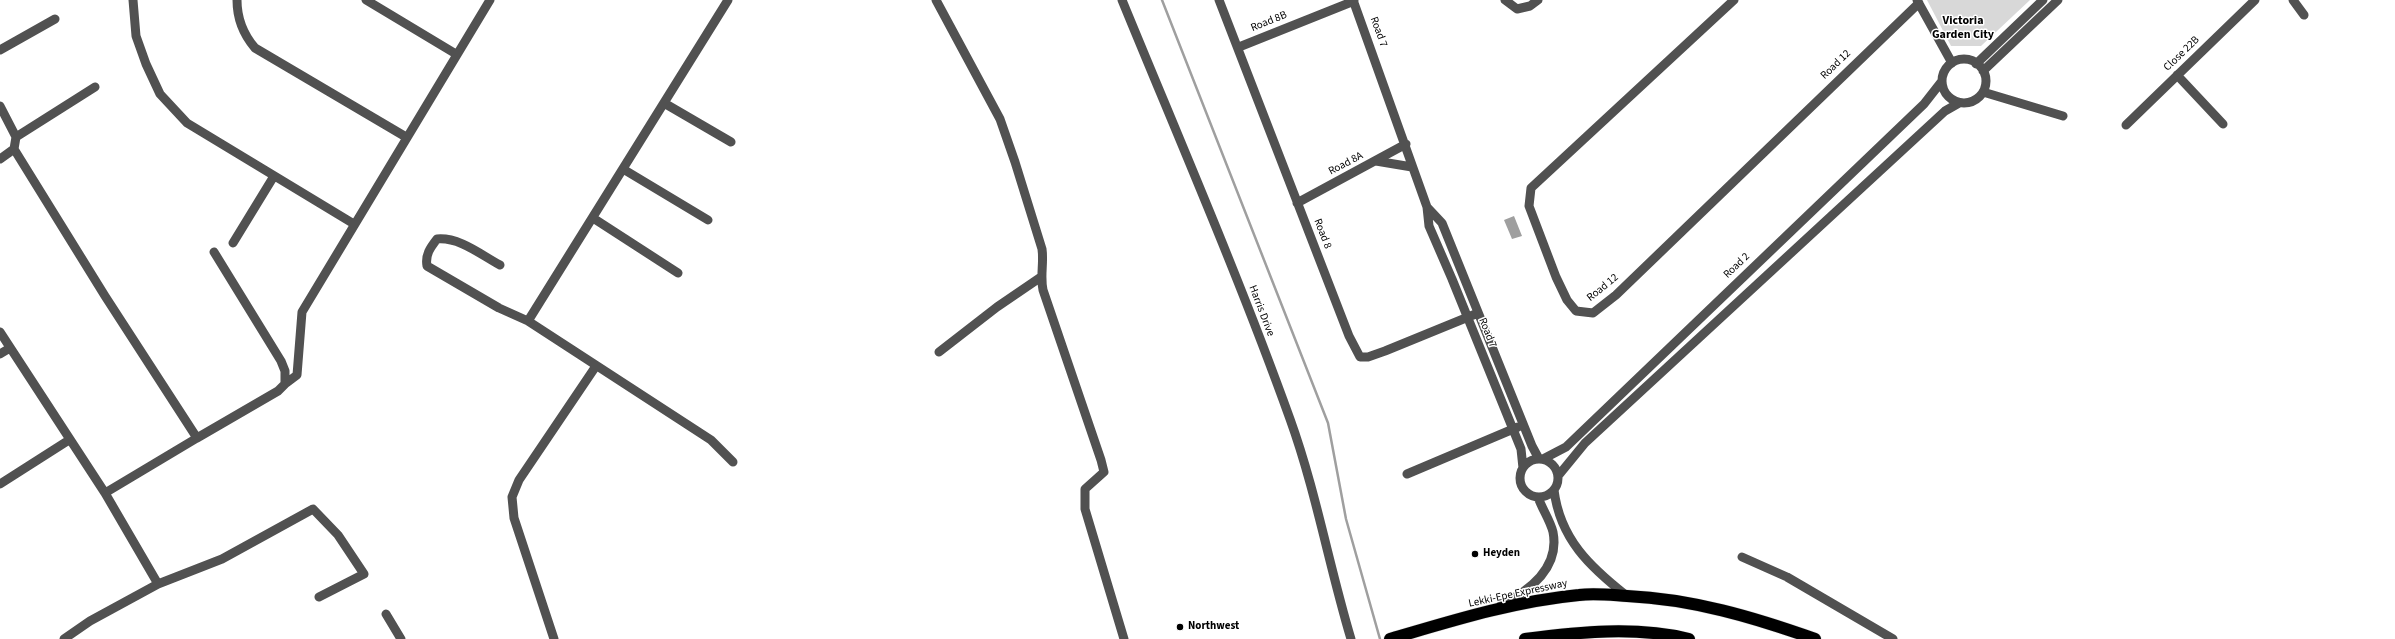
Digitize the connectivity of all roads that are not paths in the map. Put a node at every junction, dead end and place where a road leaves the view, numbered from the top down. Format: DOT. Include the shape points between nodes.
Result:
graph roads {
  1 [pos="133,0"];
  2 [pos="238,0"];
  3 [pos="366,0"];
  4 [pos="490,0"];
  5 [pos="728,0"];
  6 [pos="936,0"];
  7 [pos="1122,0"];
  8 [pos="1220,0"];
  9 [pos="1353,0"];
  10 [pos="1505,0"];
  11 [pos="1538,0"];
  12 [pos="1734,0"];
  13 [pos="2043,0"];
  14 [pos="2058,0"];
  15 [pos="2254,0"];
  16 [pos="2293,0"];
  17 [pos="1918,1"];
  18 [pos="2304,15"];
  19 [pos="55,18"];
  20 [pos="1238,47"];
  21 [pos="0,50"];
  22 [pos="456,54"];
  23 [pos="1952,63"];
  24 [pos="1976,64"];
  25 [pos="1983,71"];
  26 [pos="2177,75"];
  27 [pos="1942,81"];
  28 [pos="95,87"];
  29 [pos="1983,92"];
  30 [pos="664,102"];
  31 [pos="1959,102"];
  32 [pos="0,106"];
  33 [pos="2063,116"];
  34 [pos="2222,124"];
  35 [pos="2126,125"];
  36 [pos="16,137"];
  37 [pos="406,137"];
  38 [pos="731,142"];
  39 [pos="1406,144"];
  40 [pos="14,148"];
  41 [pos="0,159"];
  42 [pos="1376,161"];
  43 [pos="1412,167"];
  44 [pos="623,169"];
  45 [pos="274,176"];
  46 [pos="1297,203"];
  47 [pos="1427,207"];
  48 [pos="593,218"];
  49 [pos="708,220"];
  50 [pos="354,224"];
  51 [pos="233,243"];
  52 [pos="214,252"];
  53 [pos="500,265"];
  54 [pos="678,273"];
  55 [pos="1462,274"];
  56 [pos="1040,277"];
  57 [pos="1452,278"];
  58 [pos="1478,313"];
  59 [pos="1468,317"];
  60 [pos="528,322"];
  61 [pos="0,332"];
  62 [pos="10,348"];
  63 [pos="939,352"];
  64 [pos="0,354"];
  65 [pos="596,366"];
  66 [pos="285,384"];
  67 [pos="1523,425"];
  68 [pos="1513,429"];
  69 [pos="197,438"];
  70 [pos="69,440"];
  71 [pos="1541,459"];
  72 [pos="733,462"];
  73 [pos="1523,468"];
  74 [pos="1407,474"];
  75 [pos="1558,476"];
  76 [pos="0,484"];
  77 [pos="1554,490"];
  78 [pos="105,494"];
  79 [pos="1538,497"];
  80 [pos="1742,557"];
  81 [pos="158,584"];
  82 [pos="1627,596"];
  83 [pos="319,597"];
  84 [pos="1484,613"];
  85 [pos="386,614"];
  86 [pos="1673,635"];
  87 [pos="1394,638"];
  88 [pos="64,639"];
  89 [pos="401,639"];
  90 [pos="554,639"];
  91 [pos="1124,639"];
  92 [pos="1351,639"];
  93 [pos="1525,639"];
  94 [pos="1654,639"];
  95 [pos="1689,639"];
  96 [pos="1815,639"];
  97 [pos="1893,639"];
  1 -- 45 [label="street" via="136,36 160,94 187,123"];
  2 -- 37 [label="street" via="240,23 255,48"];
  3 -- 22 [label="street"];
  4 -- 22 [label="street"];
  5 -- 30 [label="street"];
  6 -- 56 [label="street" via="1000,119 1016,162 1042,249"];
  7 -- 92 [label="street, Harris Drive" via="1226,254 1290,419 1312,487"];
  8 -- 20 [label="street, Road 8"];
  9 -- 20 [label="street, Road 8B"];
  9 -- 39 [label="street, Road 7"];
  10 -- 11 [label="street" via="1517,9 1530,6"];
  12 -- 17 [label="street, Road 12" via="1532,188 1529,206 1556,277 1567,300 1576,311 1594,313 1616,295"];
  13 -- 24 [label="street"];
  14 -- 25 [label="street"];
  15 -- 26 [label="street, Close 22B"];
  16 -- 18 [label="street"];
  17 -- 23 [label="street"];
  19 -- 21 [label="street"];
  20 -- 46 [label="street, Road 8"];
  22 -- 37 [label="street"];
  23 -- 24 [label="street" via="1966,60"];
  23 -- 27 [label="street" via="1943,74"];
  24 -- 25 [label="street"];
  25 -- 29 [label="street"];
  26 -- 34 [label="street"];
  26 -- 35 [label="street, Close 22B"];
  27 -- 31 [label="street" via="1947,95"];
  27 -- 71 [label="street, Road 2" via="1924,104 1566,447"];
  28 -- 36 [label="street"];
  29 -- 31 [label="street" via="1972,101"];
  29 -- 33 [label="street"];
  30 -- 38 [label="street"];
  30 -- 44 [label="street"];
  31 -- 75 [label="street" via="1945,111 1585,443"];
  32 -- 36 [label="street"];
  36 -- 40 [label="street"];
  37 -- 50 [label="street"];
  39 -- 42 [label="street, Road 8A"];
  39 -- 43 [label="street, Road 7"];
  40 -- 41 [label="street"];
  40 -- 69 [label="street" via="105,296"];
  42 -- 43 [label="street"];
  42 -- 46 [label="street, Road 8A"];
  43 -- 47 [label="street, Road 7"];
  44 -- 48 [label="street"];
  44 -- 49 [label="street"];
  45 -- 50 [label="street"];
  45 -- 51 [label="street"];
  46 -- 59 [label="street, Road 8" via="1349,336 1360,357 1379,353"];
  47 -- 55 [label="street, Road 7" via="1442,224"];
  47 -- 57 [label="street, Road 7" via="1429,226"];
  48 -- 54 [label="street"];
  48 -- 60 [label="street"];
  50 -- 66 [label="street" via="302,312 296,375"];
  52 -- 66 [label="street" via="281,361 285,371"];
  53 -- 60 [label="street" via="463,244 446,238 437,239 430,247 426,258 427,266"];
  55 -- 57 [label="street"];
  55 -- 58 [label="street, Road 7"];
  56 -- 63 [label="street"];
  56 -- 91 [label="street" via="1102,460 1104,472 1085,489 1083,498"];
  57 -- 59 [label="street, Road 7"];
  58 -- 59 [label="street, Road 8"];
  58 -- 67 [label="street, Road 7"];
  59 -- 68 [label="street, Road 7"];
  60 -- 65 [label="street"];
  61 -- 62 [label="street"];
  62 -- 64 [label="street"];
  62 -- 70 [label="street"];
  65 -- 72 [label="street" via="711,440"];
  65 -- 90 [label="street" via="519,480 512,497 514,518"];
  66 -- 69 [label="street" via="278,391"];
  67 -- 68 [label="street"];
  67 -- 71 [label="street, Road 7"];
  68 -- 73 [label="street, Road 7" via="1521,449"];
  68 -- 74 [label="street"];
  69 -- 78 [label="street"];
  70 -- 76 [label="street"];
  70 -- 78 [label="street"];
  71 -- 73 [label="street" via="1530,461"];
  71 -- 75 [label="street" via="1553,465"];
  73 -- 79 [label="street" via="1520,474 1522,487 1532,496"];
  75 -- 77 [label="street"];
  77 -- 79 [label="street" via="1545,497"];
  77 -- 82 [label="street" via="1556,502 1571,538 1592,568"];
  78 -- 81 [label="street"];
  79 -- 84 [label="street" via="1553,532 1553,548 1543,574 1520,595"];
  80 -- 97 [label="street" via="1787,577"];
  81 -- 83 [label="street" via="222,559 312,509 338,535 364,574"];
  81 -- 88 [label="street" via="90,621"];
  82 -- 84 [label="highway, Lekki-Epe Expressway" via="1580,595"];
  82 -- 96 [label="highway, Lekki-Epe Expressway" via="1661,597 1746,615"];
  84 -- 87 [label="highway, Lekki-Epe Expressway"];
  85 -- 89 [label="street"];
  86 -- 93 [label="highway" via="1618,631"];
  86 -- 94 [label="street"];
  86 -- 95 [label="highway"];
}
